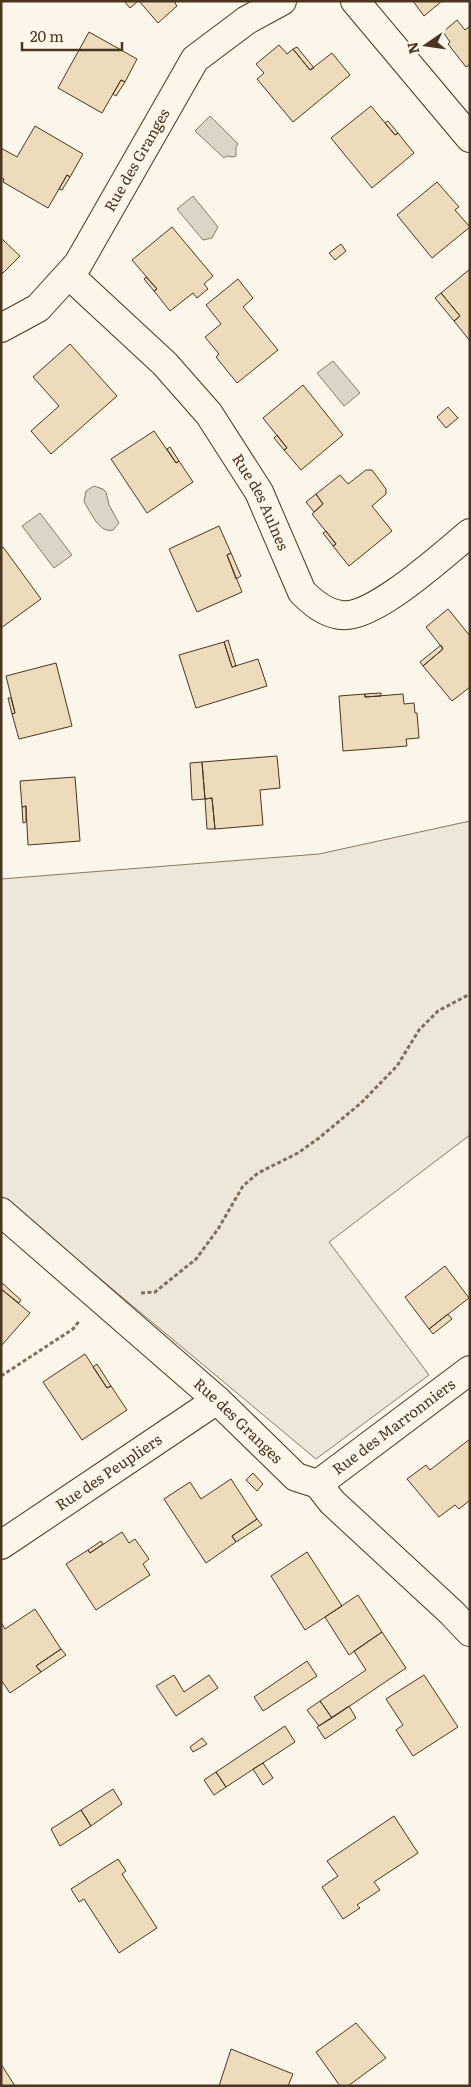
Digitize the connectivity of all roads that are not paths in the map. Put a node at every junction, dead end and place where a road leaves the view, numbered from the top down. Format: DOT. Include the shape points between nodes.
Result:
graph roads {
  1 [pos="282,1"];
  2 [pos="355,1"];
  3 [pos="470,138"];
  4 [pos="69,275"];
  5 [pos="1,328"];
  6 [pos="470,533"];
  7 [pos="1,1212"];
  8 [pos="470,1370"];
  9 [pos="217,1400"];
  10 [pos="318,1484"];
  11 [pos="1,1545"];
  12 [pos="470,1632"];
  1 -- 4 [label="street, Rue des Granges" via="247,20 195,59"];
  2 -- 3 [label="street"];
  4 -- 5 [label="street, Rue des Granges" via="38,308"];
  4 -- 6 [label="street, Rue des Aulnes" via="165,364 209,414 259,492 302,592 315,604 342,615 362,612 382,602"];
  7 -- 9 [label="street, Rue des Granges"];
  8 -- 10 [label="street, Rue des Marronniers"];
  9 -- 10 [label="street, Rue des Granges" via="296,1477"];
  9 -- 11 [label="street, Rue des Peupliers"];
  10 -- 12 [label="street" via="332,1502"];
}
